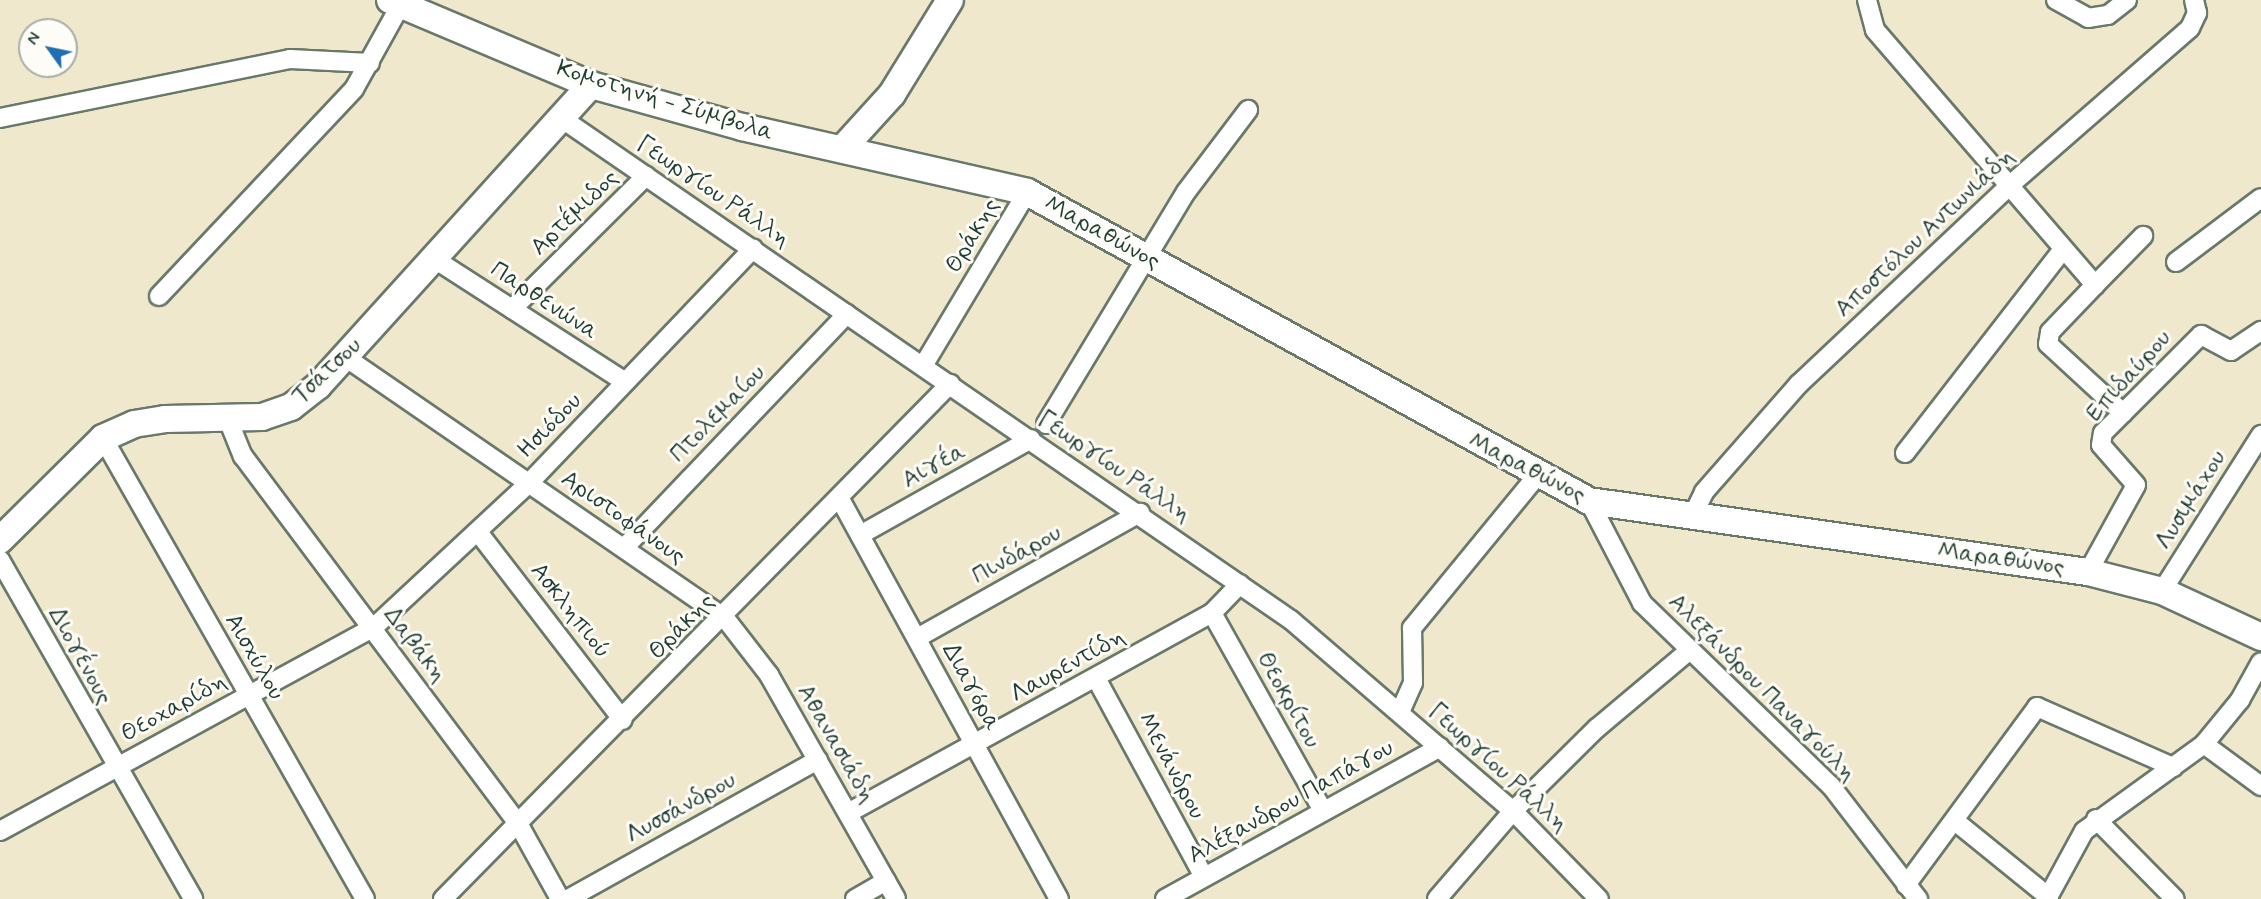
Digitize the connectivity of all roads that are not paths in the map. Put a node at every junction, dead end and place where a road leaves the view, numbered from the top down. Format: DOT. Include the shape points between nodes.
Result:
graph roads {
  1 [pos="950,0"];
  2 [pos="1867,0"];
  3 [pos="2056,0"];
  4 [pos="2127,0"];
  5 [pos="2194,0"];
  6 [pos="405,4"];
  7 [pos="370,63"];
  8 [pos="591,85"];
  9 [pos="1248,110"];
  10 [pos="0,118"];
  11 [pos="564,120"];
  12 [pos="844,147"];
  13 [pos="646,176"];
  14 [pos="2009,186"];
  15 [pos="1027,192"];
  16 [pos="2261,198"];
  17 [pos="2143,236"];
  18 [pos="753,249"];
  19 [pos="2063,249"];
  20 [pos="1147,258"];
  21 [pos="436,260"];
  22 [pos="2176,262"];
  23 [pos="2095,285"];
  24 [pos="159,296"];
  25 [pos="512,309"];
  26 [pos="847,314"];
  27 [pos="2261,330"];
  28 [pos="345,357"];
  29 [pos="923,366"];
  30 [pos="626,382"];
  31 [pos="950,384"];
  32 [pos="2123,413"];
  33 [pos="229,422"];
  34 [pos="1046,424"];
  35 [pos="103,438"];
  36 [pos="2260,438"];
  37 [pos="1031,439"];
  38 [pos="1905,453"];
  39 [pos="1537,476"];
  40 [pos="530,482"];
  41 [pos="840,499"];
  42 [pos="1589,501"];
  43 [pos="1140,513"];
  44 [pos="1693,515"];
  45 [pos="478,532"];
  46 [pos="860,535"];
  47 [pos="0,540"];
  48 [pos="624,548"];
  49 [pos="0,560"];
  50 [pos="2088,572"];
  51 [pos="1240,584"];
  52 [pos="2162,591"];
  53 [pos="1212,613"];
  54 [pos="725,618"];
  55 [pos="373,628"];
  56 [pos="2261,637"];
  57 [pos="917,639"];
  58 [pos="1690,650"];
  59 [pos="2261,662"];
  60 [pos="1096,678"];
  61 [pos="247,695"];
  62 [pos="1400,712"];
  63 [pos="623,720"];
  64 [pos="2204,744"];
  65 [pos="976,745"];
  66 [pos="1440,747"];
  67 [pos="818,760"];
  68 [pos="2173,767"];
  69 [pos="115,768"];
  70 [pos="2261,786"];
  71 [pos="1323,811"];
  72 [pos="1513,812"];
  73 [pos="848,813"];
  74 [pos="2096,819"];
  75 [pos="1955,821"];
  76 [pos="519,825"];
  77 [pos="0,831"];
  78 [pos="1203,877"];
  79 [pos="886,881"];
  80 [pos="1906,885"];
  81 [pos="2048,898"];
  82 [pos="193,899"];
  83 [pos="365,899"];
  84 [pos="443,899"];
  85 [pos="560,899"];
  86 [pos="568,899"];
  87 [pos="855,899"];
  88 [pos="896,899"];
  89 [pos="1059,899"];
  90 [pos="1165,899"];
  91 [pos="1437,899"];
  92 [pos="1599,899"];
  93 [pos="1918,899"];
  94 [pos="2175,899"];
  1 -- 12 [label="street" via="892,94"];
  2 -- 14 [label="street" via="1875,30"];
  3 -- 4 [label="street" via="2088,18 2108,15"];
  5 -- 14 [label="street, Αποστόλου Αντωνιάδη" via="2197,13 2190,28"];
  6 -- 7 [label="street"];
  6 -- 8 [label="street, Κομοτηνή - Σύμβολα"];
  7 -- 10 [label="street" via="290,59"];
  7 -- 24 [label="street" via="354,89"];
  8 -- 11 [label="street, Τσάτσου"];
  8 -- 12 [label="street, Κομοτηνή - Σύμβολα" via="742,127"];
  9 -- 20 [label="street" via="1186,192"];
  11 -- 13 [label="street, Γεωργίου Ράλλη"];
  11 -- 21 [label="street, Τσάτσου"];
  12 -- 15 [label="street, Μαραθώνος"];
  13 -- 18 [label="street, Γεωργίου Ράλλη"];
  13 -- 25 [label="street, Αρτέμιδος"];
  14 -- 19 [label="street"];
  14 -- 44 [label="street, Αποστόλου Αντωνιάδη" via="1799,384 1704,492"];
  15 -- 20 [label="street, Μαραθώνος"];
  15 -- 29 [label="street, Θράκης"];
  16 -- 22 [label="street"];
  17 -- 23 [label="street"];
  18 -- 26 [label="street, Γεωργίου Ράλλη"];
  18 -- 30 [label="street, Ησιόδου"];
  19 -- 23 [label="street"];
  19 -- 38 [label="street"];
  20 -- 34 [label="street"];
  20 -- 39 [label="street, Μαραθώνος"];
  21 -- 25 [label="street, Παρθενώνα"];
  21 -- 28 [label="street, Τσάτσου"];
  23 -- 32 [label="street" via="2050,332 2048,344"];
  25 -- 30 [label="street, Παρθενώνα"];
  26 -- 29 [label="street, Γεωργίου Ράλλη"];
  26 -- 48 [label="street, Πτολεμαίου"];
  27 -- 32 [label="street, Επιδαύρου" via="2232,351 2201,335"];
  28 -- 33 [label="street, Τσάτσου" via="291,407"];
  28 -- 40 [label="street, Αριστοφάνους"];
  29 -- 31 [label="street, Γεωργίου Ράλλη"];
  30 -- 40 [label="street, Ησιόδου"];
  31 -- 37 [label="street, Γεωργίου Ράλλη"];
  31 -- 41 [label="street, Θράκης"];
  32 -- 50 [label="street, Επιδαύρου" via="2100,441 2136,485"];
  33 -- 35 [label="street, Τσάτσου" via="165,419 134,424"];
  33 -- 55 [label="street, Δαβάκη" via="243,456"];
  35 -- 47 [label="street, Τσάτσου"];
  35 -- 61 [label="street, Αισχύλου"];
  36 -- 52 [label="street, Λυσιμάχου"];
  37 -- 43 [label="street, Γεωργίου Ράλλη"];
  37 -- 46 [label="street, Αιγέα"];
  39 -- 42 [label="street, Μαραθώνος"];
  39 -- 62 [label="street" via="1412,628 1413,682"];
  40 -- 45 [label="street, Ησιόδου"];
  40 -- 48 [label="street, Αριστοφάνους"];
  41 -- 46 [label="street, Διαγόρα"];
  41 -- 54 [label="street, Θράκης"];
  42 -- 44 [label="street, Μαραθώνος"];
  42 -- 58 [label="street, Αλεξάνδρου Παναγούλη" via="1642,603"];
  43 -- 51 [label="street, Γεωργίου Ράλλη"];
  43 -- 57 [label="street, Πινδάρου"];
  44 -- 50 [label="street, Μαραθώνος"];
  45 -- 55 [label="street, Ησιόδου"];
  45 -- 63 [label="street, Ασκληπιού"];
  46 -- 57 [label="street, Διαγόρα"];
  48 -- 54 [label="street, Αριστοφάνους"];
  49 -- 69 [label="street, Διογένους"];
  50 -- 52 [label="street, Μαραθώνος"];
  51 -- 53 [label="street, Λαυρεντίδη"];
  51 -- 62 [label="street, Γεωργίου Ράλλη"];
  52 -- 56 [label="street, Μαραθώνος"];
  53 -- 60 [label="street, Λαυρεντίδη"];
  53 -- 71 [label="street, Θεοκρίτου"];
  54 -- 63 [label="street, Θράκης"];
  54 -- 67 [label="street, Αθανασιάδη" via="769,675"];
  55 -- 61 [label="street, Θεοχαρίδη"];
  55 -- 76 [label="street, Δαβάκη"];
  57 -- 65 [label="street, Διαγόρα"];
  58 -- 72 [label="street" via="1597,728"];
  58 -- 80 [label="street, Αλεξάνδρου Παναγούλη" via="1831,786"];
  59 -- 64 [label="street" via="2240,700"];
  60 -- 65 [label="street, Λαυρεντίδη"];
  60 -- 78 [label="street, Μενάνδρου"];
  61 -- 69 [label="street, Θεοχαρίδη"];
  61 -- 83 [label="street, Αισχύλου"];
  62 -- 66 [label="street, Γεωργίου Ράλλη"];
  63 -- 76 [label="street, Θράκης"];
  64 -- 68 [label="street"];
  64 -- 70 [label="street"];
  65 -- 73 [label="street, Λαυρεντίδη"];
  65 -- 89 [label="street, Διαγόρα"];
  66 -- 71 [label="street, Αλέξανδρου Παπάγου"];
  66 -- 72 [label="street, Γεωργίου Ράλλη"];
  67 -- 73 [label="street, Αθανασιάδη"];
  67 -- 86 [label="street, Λυσσάνδρου"];
  68 -- 74 [label="street"];
  68 -- 75 [label="street" via="2037,707"];
  69 -- 77 [label="street, Θεοχαρίδη"];
  69 -- 82 [label="street, Διογένους"];
  71 -- 78 [label="street, Αλέξανδρου Παπάγου"];
  72 -- 91 [label="street"];
  72 -- 92 [label="street, Γεωργίου Ράλλη"];
  73 -- 79 [label="street, Αθανασιάδη"];
  74 -- 81 [label="street" via="2079,837"];
  74 -- 94 [label="street"];
  75 -- 80 [label="street"];
  75 -- 81 [label="street"];
  76 -- 84 [label="street, Θράκης"];
  76 -- 85 [label="street, Δαβάκη"];
  78 -- 90 [label="street, Αλέξανδρου Παπάγου"];
  79 -- 87 [label="street"];
  79 -- 88 [label="street, Αθανασιάδη"];
  80 -- 93 [label="street, Αλεξάνδρου Παναγούλη"];
}
